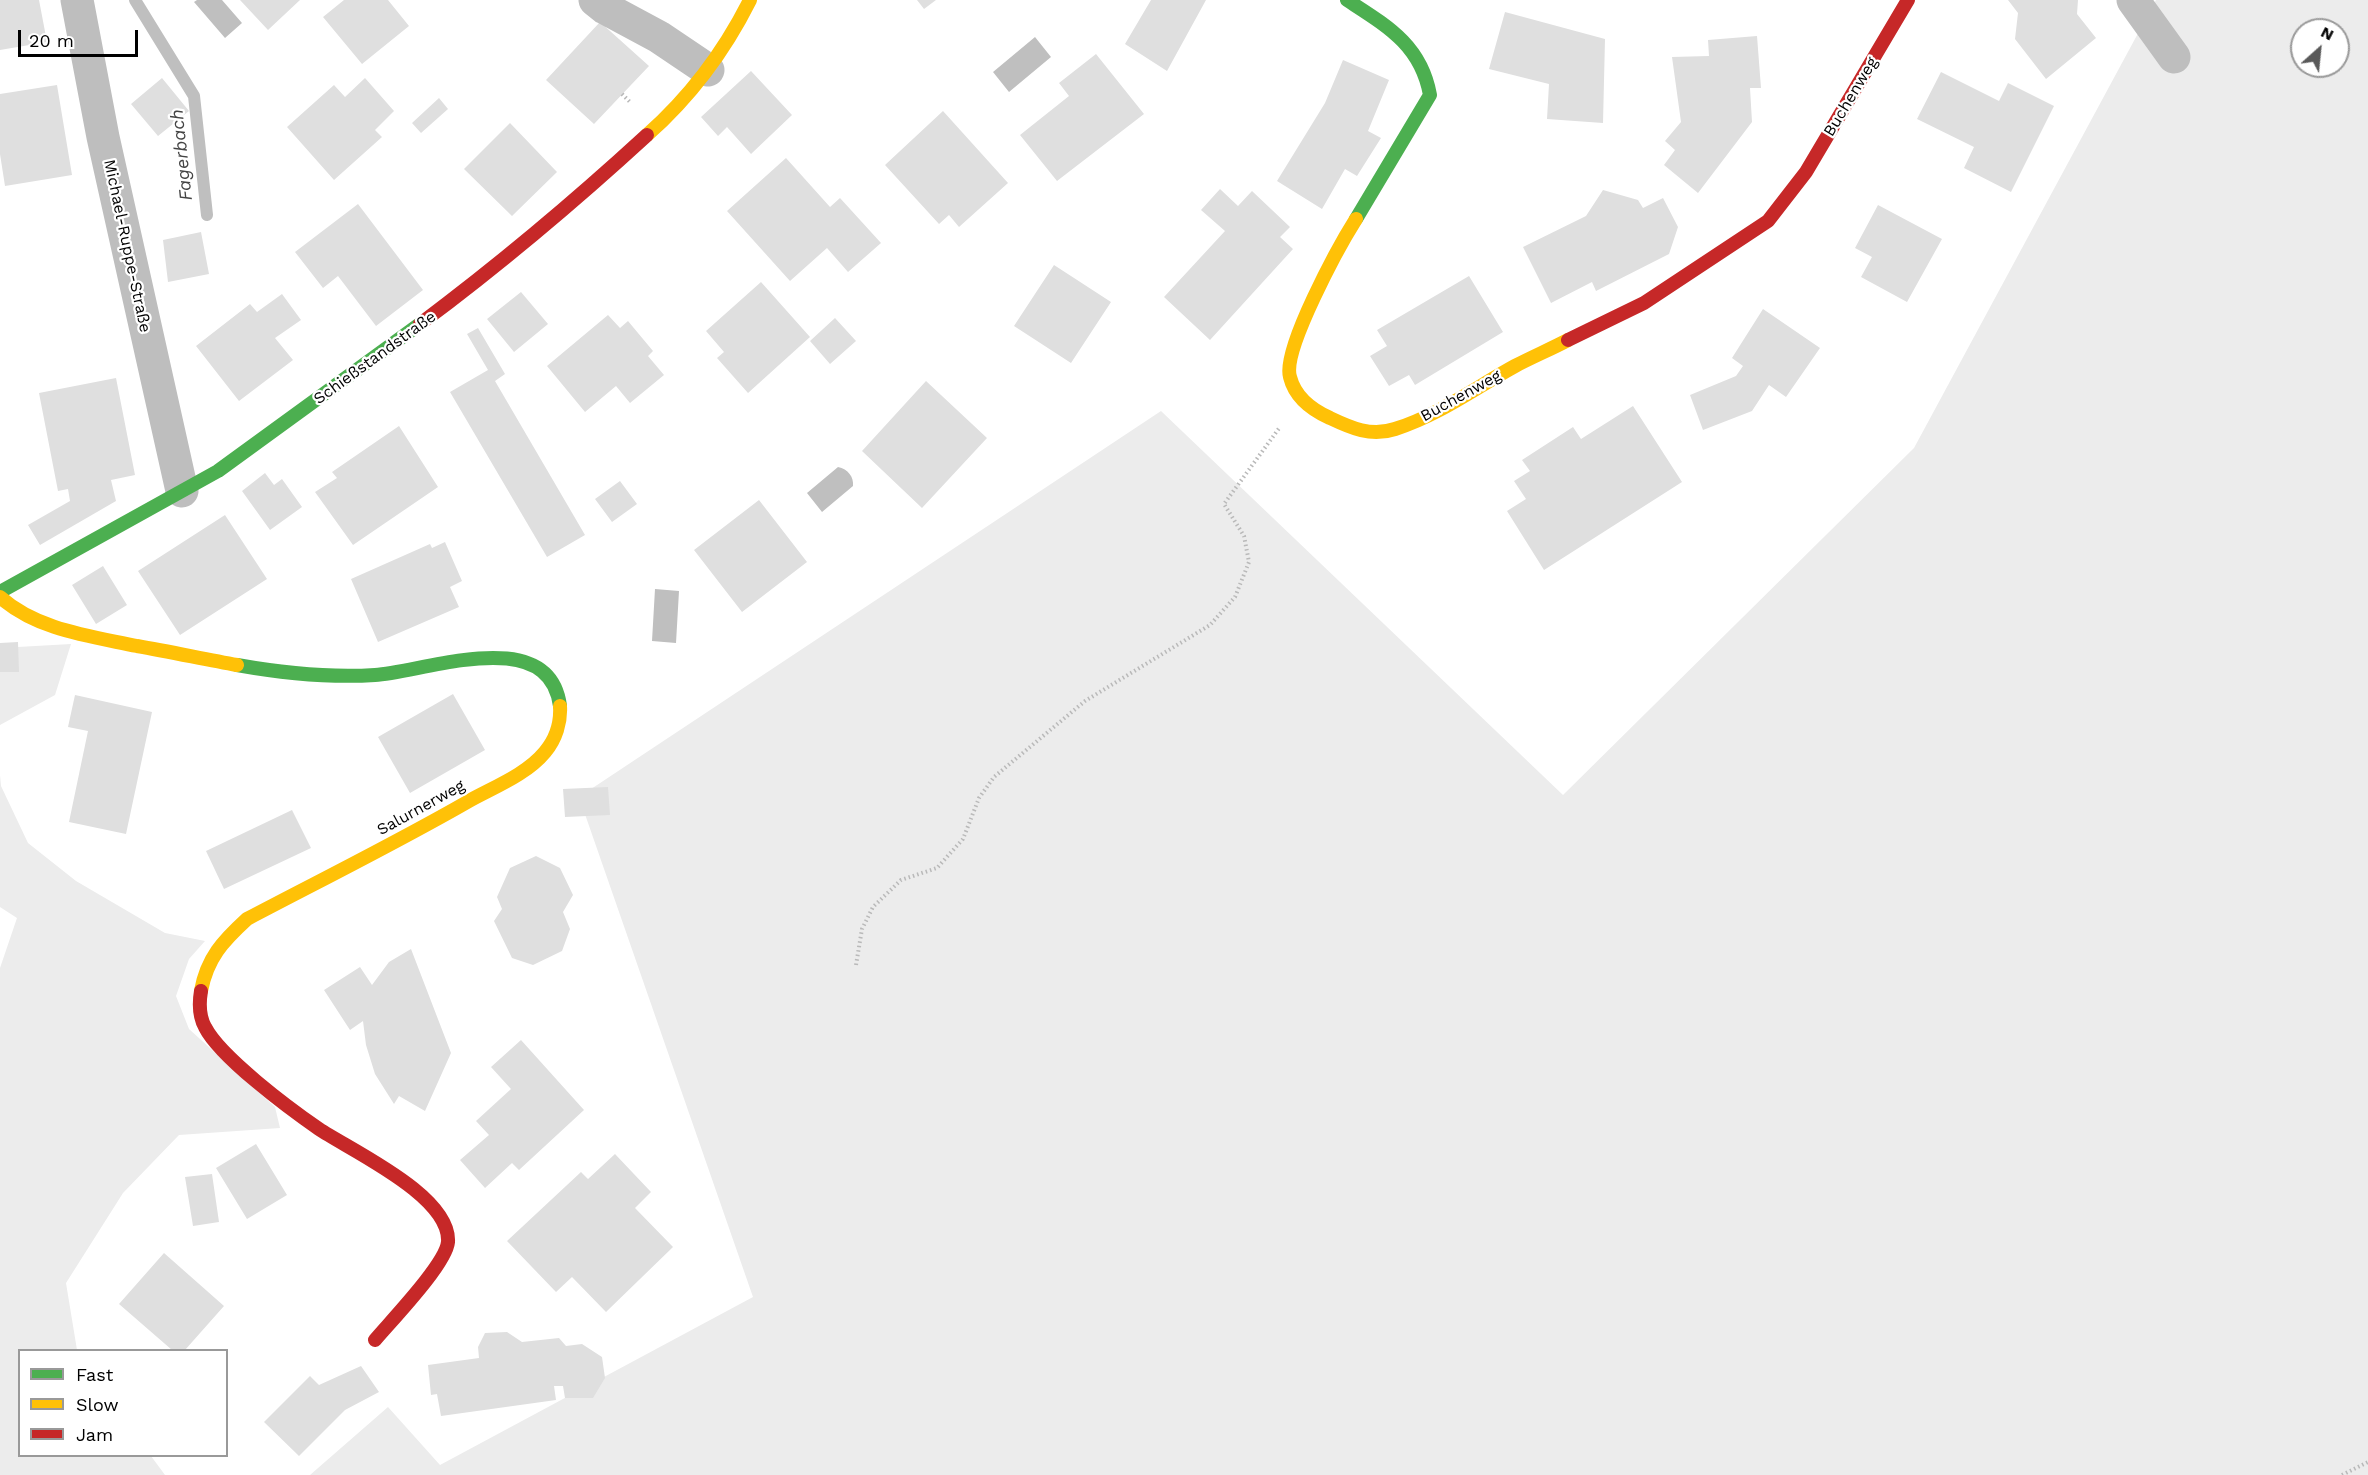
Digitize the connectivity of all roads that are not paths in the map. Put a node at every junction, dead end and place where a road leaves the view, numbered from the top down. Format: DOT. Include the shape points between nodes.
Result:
graph roads {
  1 [pos="77,0"];
  2 [pos="595,0"];
  3 [pos="750,0"];
  4 [pos="1347,0"];
  5 [pos="1908,0"];
  6 [pos="2133,0"];
  7 [pos="2174,57"];
  8 [pos="708,70"];
  9 [pos="182,490"];
  10 [pos="0,595"];
  11 [pos="375,1340"];
  1 -- 9 [label="street, Michael-Ruppe-Straße" via="105,148"];
  2 -- 8 [label="street"];
  3 -- 8 [label="street, Schießstandstraße"];
  4 -- 5 [label="street, Buchenweg" via="1387,26 1418,57 1429,77 1430,94 1351,227 1299,330 1289,376 1296,392 1311,409 1355,430 1374,432 1393,430 1440,411 1515,366 1644,303 1768,221 1806,172"];
  6 -- 7 [label="street"];
  8 -- 9 [label="street, Schießstandstraße" via="661,123 491,271 218,471"];
  9 -- 10 [label="street, Schießstandstraße"];
  10 -- 11 [label="street, Salurnerweg" via="12,609 35,621 100,639 233,665 314,674 375,675 474,659 516,660 549,677 557,692 560,721 542,756 433,821 247,919 225,938 199,992 201,1018 218,1047 320,1130 412,1188 433,1206 446,1228 448,1244 441,1260"];
}
